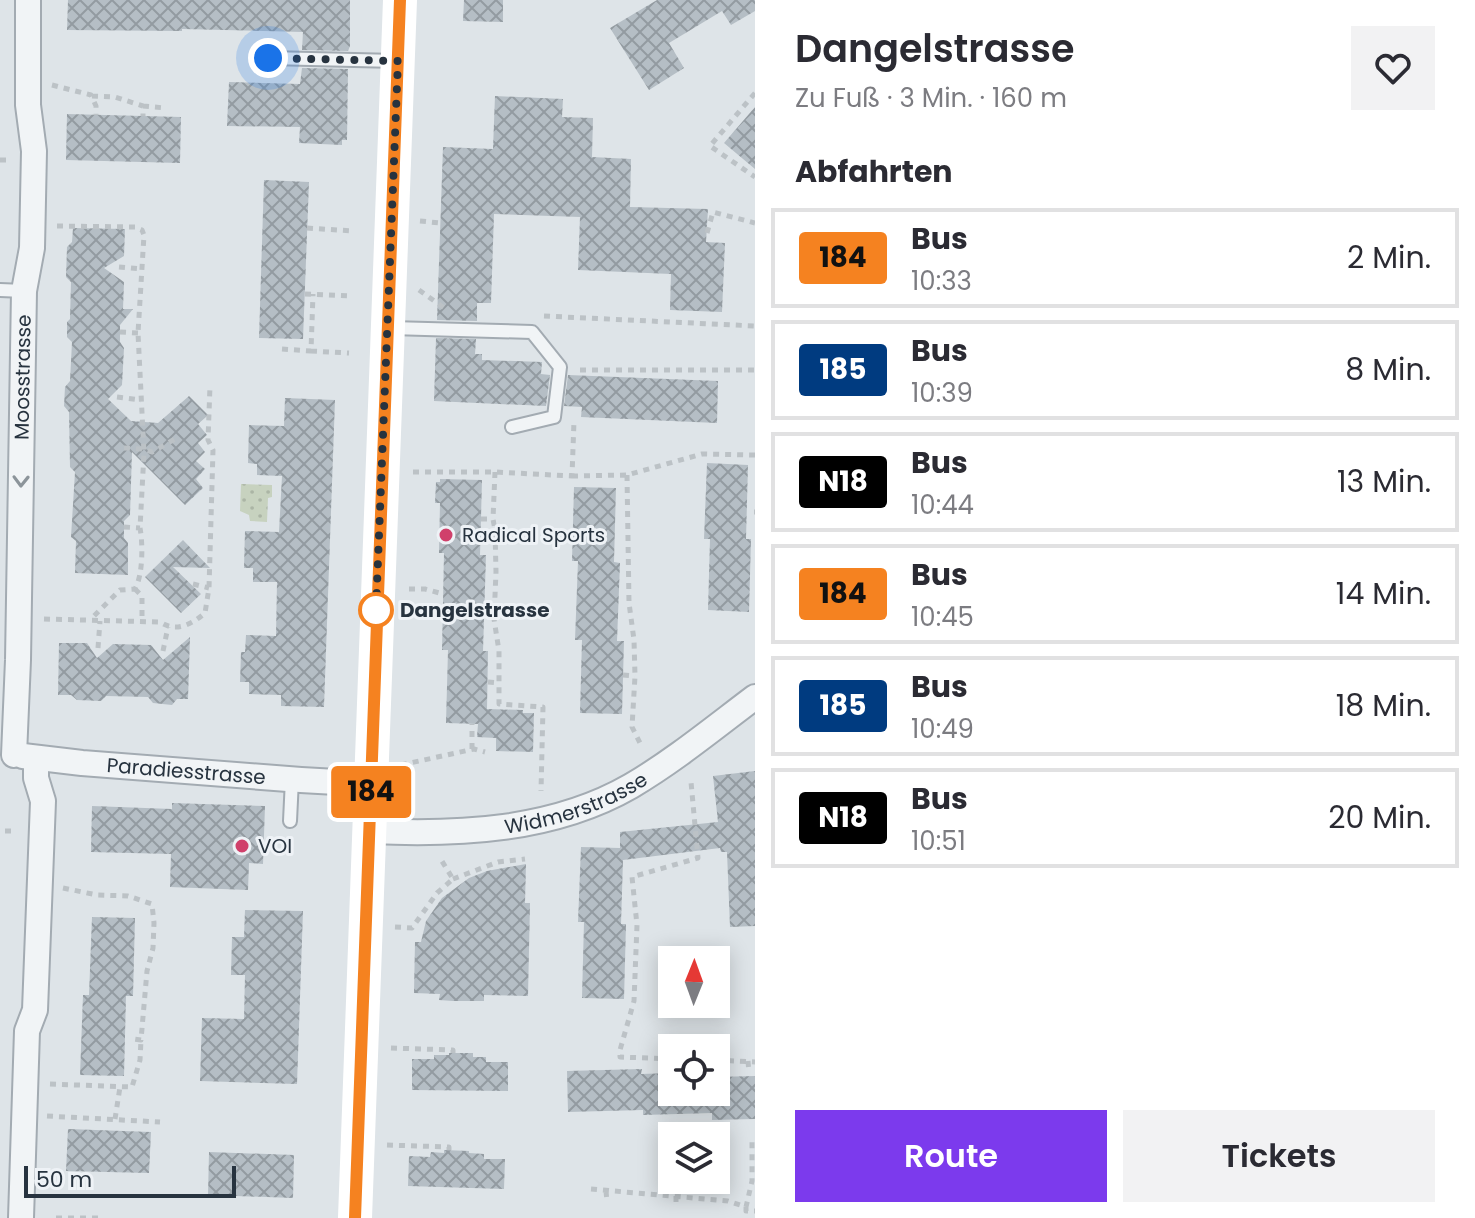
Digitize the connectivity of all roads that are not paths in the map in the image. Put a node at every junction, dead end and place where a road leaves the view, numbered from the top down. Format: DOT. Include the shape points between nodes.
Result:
graph roads {
  1 [pos="28,0"];
  2 [pos="400,0"];
  3 [pos="268,58"];
  4 [pos="398,61"];
  5 [pos="12,291"];
  6 [pos="387,328"];
  7 [pos="512,427"];
  8 [pos="755,697"];
  9 [pos="17,755"];
  10 [pos="382,776"];
  11 [pos="292,779"];
  12 [pos="290,821"];
  13 [pos="370,831"];
  14 [pos="21,1218"];
  15 [pos="355,1218"];
  1 -- 5 [label="street, Moosstrasse" via="32,248"];
  2 -- 4 [label="main road"];
  3 -- 4 [label="lane"];
  4 -- 6 [label="main road"];
  5 -- 9 [label="street, Moosstrasse, one-way"];
  6 -- 7 [label="lane" via="532,332 560,367 554,417"];
  6 -- 10 [label="main road"];
  8 -- 13 [label="street, Widmerstrasse" via="674,758 598,803 504,827"];
  9 -- 11 [label="street, Paradiesstrasse"];
  9 -- 14 [label="street" via="36,778 43,801"];
  10 -- 11 [label="street, Paradiesstrasse"];
  10 -- 13 [label="main road"];
  11 -- 12 [label="lane"];
  13 -- 15 [label="main road"];
}
